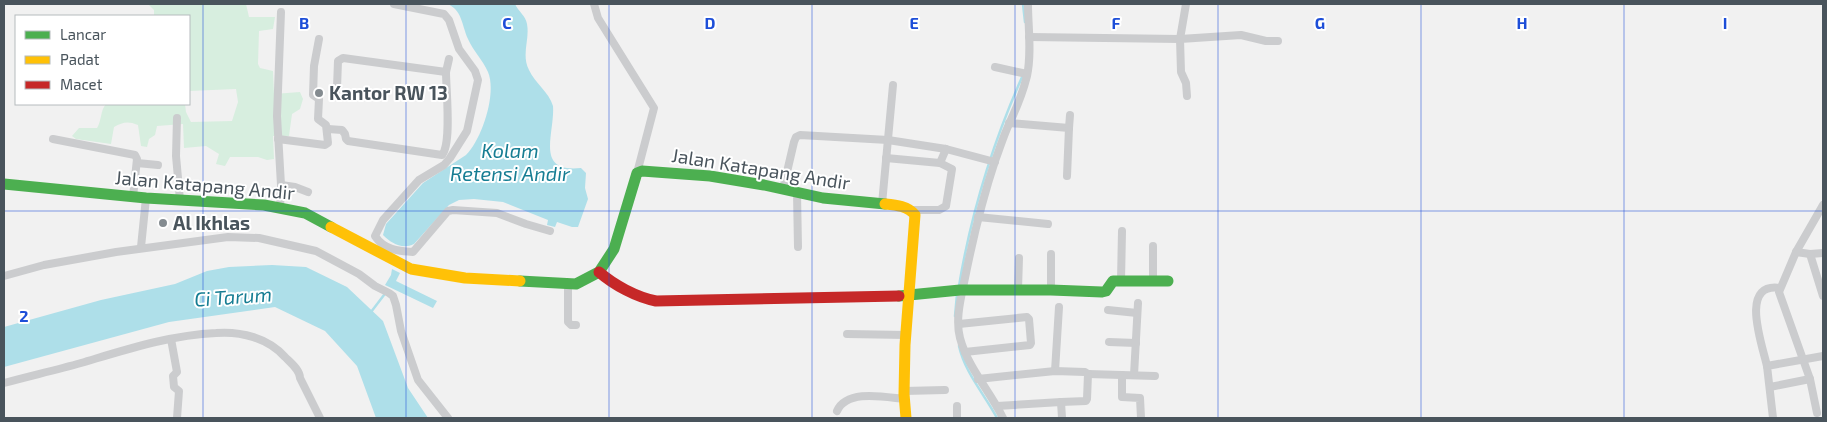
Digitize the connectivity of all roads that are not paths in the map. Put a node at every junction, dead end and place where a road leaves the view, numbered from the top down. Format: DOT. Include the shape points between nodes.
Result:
graph roads {
  1 [pos="394,4"];
  2 [pos="594,4"];
  3 [pos="1028,4"];
  4 [pos="1186,4"];
  5 [pos="281,12"];
  6 [pos="1029,37"];
  7 [pos="319,39"];
  8 [pos="1180,39"];
  9 [pos="1278,41"];
  10 [pos="449,58"];
  11 [pos="995,67"];
  12 [pos="446,72"];
  13 [pos="1024,74"];
  14 [pos="893,85"];
  15 [pos="334,96"];
  16 [pos="1187,96"];
  17 [pos="1070,115"];
  18 [pos="177,118"];
  19 [pos="1009,123"];
  20 [pos="1069,128"];
  21 [pos="328,129"];
  22 [pos="53,139"];
  23 [pos="278,139"];
  24 [pos="888,140"];
  25 [pos="946,149"];
  26 [pos="886,158"];
  27 [pos="992,161"];
  28 [pos="137,163"];
  29 [pos="940,163"];
  30 [pos="158,165"];
  31 [pos="638,173"];
  32 [pos="1067,176"];
  33 [pos="4,184"];
  34 [pos="281,185"];
  35 [pos="783,190"];
  36 [pos="308,192"];
  37 [pos="797,193"];
  38 [pos="133,197"];
  39 [pos="146,198"];
  40 [pos="180,200"];
  41 [pos="882,204"];
  42 [pos="1823,205"];
  43 [pos="280,208"];
  44 [pos="911,210"];
  45 [pos="1820,215"];
  46 [pos="978,217"];
  47 [pos="1048,224"];
  48 [pos="550,231"];
  49 [pos="1122,231"];
  50 [pos="1153,246"];
  51 [pos="141,247"];
  52 [pos="798,247"];
  53 [pos="1796,252"];
  54 [pos="1823,253"];
  55 [pos="1051,254"];
  56 [pos="1810,254"];
  57 [pos="1019,258"];
  58 [pos="599,272"];
  59 [pos="4,276"];
  60 [pos="1153,280"];
  61 [pos="1121,281"];
  62 [pos="1168,281"];
  63 [pos="568,284"];
  64 [pos="1780,288"];
  65 [pos="958,290"];
  66 [pos="1018,290"];
  67 [pos="1051,290"];
  68 [pos="909,296"];
  69 [pos="1823,296"];
  70 [pos="1138,303"];
  71 [pos="1059,308"];
  72 [pos="1108,310"];
  73 [pos="1137,312"];
  74 [pos="576,324"];
  75 [pos="959,324"];
  76 [pos="847,334"];
  77 [pos="906,335"];
  78 [pos="171,339"];
  79 [pos="1110,342"];
  80 [pos="1136,343"];
  81 [pos="965,352"];
  82 [pos="1823,356"];
  83 [pos="1803,359"];
  84 [pos="1767,366"];
  85 [pos="1055,371"];
  86 [pos="1088,374"];
  87 [pos="1122,375"];
  88 [pos="1134,375"];
  89 [pos="1155,376"];
  90 [pos="978,378"];
  91 [pos="1810,379"];
  92 [pos="4,383"];
  93 [pos="1770,387"];
  94 [pos="945,390"];
  95 [pos="904,395"];
  96 [pos="1061,402"];
  97 [pos="957,406"];
  98 [pos="997,406"];
  99 [pos="837,411"];
  100 [pos="1817,413"];
  101 [pos="177,418"];
  102 [pos="320,418"];
  103 [pos="448,418"];
  104 [pos="906,418"];
  105 [pos="957,418"];
  106 [pos="1003,418"];
  107 [pos="1062,418"];
  108 [pos="1141,418"];
  109 [pos="1773,418"];
  1 -- 48 [label="street" via="444,14 459,49 478,80 468,131 444,165 419,180 383,220 375,236 379,243 394,251 413,252 448,211 453,210 497,213"];
  2 -- 31 [label="street" via="598,18 654,108"];
  3 -- 6 [label="street"];
  4 -- 8 [label="street"];
  5 -- 23 [label="street"];
  6 -- 8 [label="street"];
  6 -- 13 [label="street"];
  7 -- 21 [label="street" via="313,95 320,101 318,119"];
  8 -- 9 [label="street" via="1241,35"];
  8 -- 16 [label="street" via="1181,72"];
  10 -- 12 [label="street"];
  11 -- 13 [label="street"];
  12 -- 15 [label="street" via="343,58 338,61"];
  12 -- 21 [label="street" via="448,123 442,155 348,141 342,130"];
  13 -- 19 [label="street" via="1017,107"];
  14 -- 24 [label="street"];
  17 -- 20 [label="street"];
  18 -- 40 [label="street"];
  19 -- 20 [label="street"];
  19 -- 27 [label="street"];
  20 -- 32 [label="street"];
  21 -- 23 [label="street" via="328,143 325,145"];
  22 -- 28 [label="street" via="132,153 137,157"];
  23 -- 34 [label="street"];
  24 -- 25 [label="street"];
  24 -- 26 [label="street"];
  24 -- 35 [label="street" via="800,135 794,142"];
  25 -- 27 [label="street"];
  25 -- 29 [label="street"];
  26 -- 29 [label="street"];
  26 -- 41 [label="street"];
  27 -- 46 [label="street"];
  28 -- 30 [label="street"];
  28 -- 38 [label="street"];
  29 -- 44 [label="street" via="952,169 944,208"];
  31 -- 35 [label="street, Jalan Katapang Andir" via="650,170 710,176"];
  31 -- 58 [label="street, Jalan Katapang Andir" via="620,235"];
  33 -- 38 [label="street, Jalan Katapang Andir"];
  34 -- 36 [label="street"];
  34 -- 43 [label="street"];
  35 -- 37 [label="street, Jalan Katapang Andir"];
  37 -- 41 [label="street, Jalan Katapang Andir"];
  37 -- 52 [label="street"];
  38 -- 39 [label="street, Jalan Katapang Andir"];
  39 -- 40 [label="street, Jalan Katapang Andir"];
  39 -- 51 [label="street"];
  40 -- 43 [label="street, Jalan Katapang Andir"];
  41 -- 44 [label="street, Jalan Katapang Andir"];
  42 -- 45 [label="street"];
  43 -- 63 [label="street, Jalan Katapang Andir" via="305,213 411,269 465,278"];
  44 -- 68 [label="street" via="915,221"];
  45 -- 53 [label="street"];
  46 -- 47 [label="street"];
  46 -- 65 [label="street"];
  49 -- 61 [label="street"];
  50 -- 60 [label="street"];
  51 -- 59 [label="street"];
  51 -- 103 [label="street" via="228,237 258,238 316,251 359,274 393,296 400,331 418,380"];
  53 -- 56 [label="street"];
  53 -- 64 [label="street"];
  54 -- 56 [label="street"];
  55 -- 67 [label="street"];
  56 -- 69 [label="street"];
  57 -- 66 [label="street"];
  58 -- 63 [label="street, Jalan Katapang Andir" via="576,284"];
  58 -- 68 [label="street" via="608,280 656,301"];
  60 -- 61 [label="street"];
  60 -- 62 [label="street"];
  61 -- 67 [label="street" via="1111,281 1102,292"];
  63 -- 74 [label="street" via="568,322"];
  64 -- 83 [label="street"];
  64 -- 84 [label="street" via="1770,286 1762,290 1755,306"];
  65 -- 66 [label="street"];
  65 -- 68 [label="street"];
  65 -- 75 [label="street"];
  66 -- 67 [label="street"];
  68 -- 77 [label="street"];
  70 -- 73 [label="street"];
  71 -- 85 [label="street"];
  72 -- 73 [label="street"];
  73 -- 80 [label="street"];
  75 -- 81 [label="street" via="959,337"];
  75 -- 81 [label="street" via="1029,319 1030,345"];
  76 -- 77 [label="street"];
  77 -- 95 [label="street"];
  78 -- 92 [label="street"];
  78 -- 101 [label="street" via="177,372 173,376 174,386 179,391"];
  78 -- 102 [label="street" via="216,332 235,333 275,346 300,374"];
  79 -- 80 [label="street"];
  80 -- 88 [label="street"];
  81 -- 90 [label="street"];
  82 -- 83 [label="street"];
  83 -- 84 [label="street"];
  83 -- 91 [label="street"];
  84 -- 93 [label="street"];
  85 -- 86 [label="street"];
  85 -- 90 [label="street"];
  86 -- 87 [label="street"];
  86 -- 96 [label="street" via="1088,400"];
  87 -- 88 [label="street"];
  87 -- 108 [label="street" via="1122,397 1140,398"];
  88 -- 89 [label="street"];
  90 -- 98 [label="street"];
  91 -- 93 [label="street"];
  91 -- 100 [label="street"];
  93 -- 109 [label="street"];
  94 -- 95 [label="street"];
  95 -- 99 [label="street" via="859,397 843,402"];
  95 -- 104 [label="street"];
  96 -- 98 [label="street"];
  96 -- 107 [label="street"];
  97 -- 105 [label="street"];
  98 -- 106 [label="street"];
}
